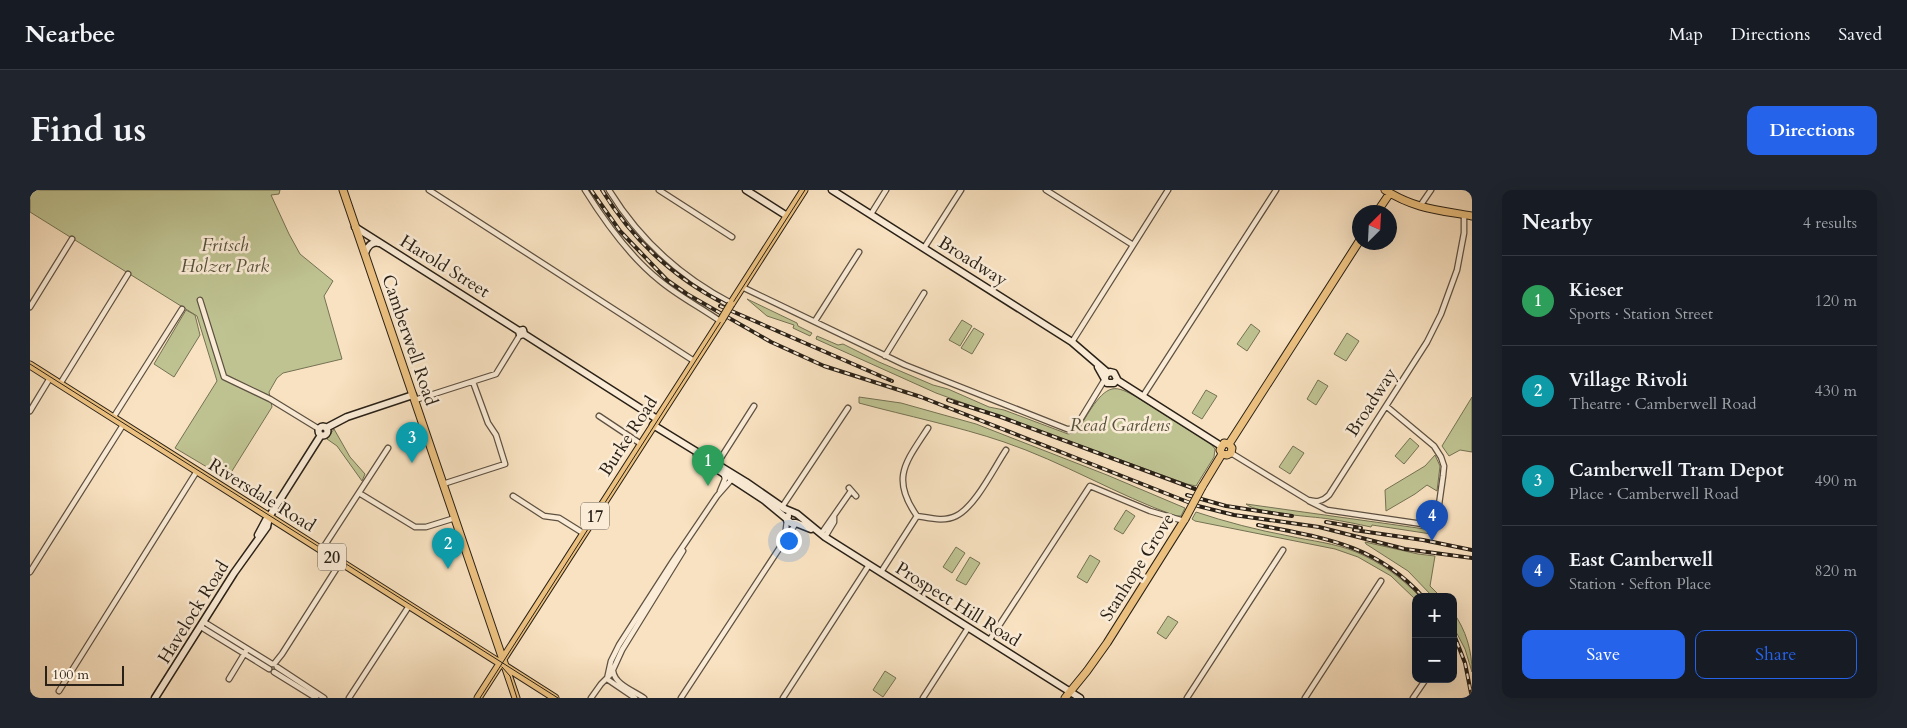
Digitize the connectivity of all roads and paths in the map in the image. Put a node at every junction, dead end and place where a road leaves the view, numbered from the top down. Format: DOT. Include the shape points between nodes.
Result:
graph roads {
  1 [pos="343,190"];
  2 [pos="429,190"];
  3 [pos="585,190"];
  4 [pos="609,190"];
  5 [pos="659,190"];
  6 [pos="746,190"];
  7 [pos="804,190"];
  8 [pos="832,190"];
  9 [pos="886,190"];
  10 [pos="961,190"];
  11 [pos="1046,190"];
  12 [pos="1168,190"];
  13 [pos="1276,190"];
  14 [pos="1431,190"];
  15 [pos="1387,192"];
  16 [pos="1380,205"];
  17 [pos="1419,207"];
  18 [pos="871,214"];
  19 [pos="1464,215"];
  20 [pos="787,216"];
  21 [pos="1472,216"];
  22 [pos="356,227"];
  23 [pos="732,236"];
  24 [pos="72,239"];
  25 [pos="380,244"];
  26 [pos="1133,245"];
  27 [pos="924,248"];
  28 [pos="1354,250"];
  29 [pos="859,252"];
  30 [pos="364,253"];
  31 [pos="128,274"];
  32 [pos="742,287"];
  33 [pos="924,293"];
  34 [pos="200,300"];
  35 [pos="731,304"];
  36 [pos="30,307"];
  37 [pos="182,309"];
  38 [pos="721,320"];
  39 [pos="815,321"];
  40 [pos="521,333"];
  41 [pos="1072,342"];
  42 [pos="885,356"];
  43 [pos="694,361"];
  44 [pos="30,365"];
  45 [pos="1106,377"];
  46 [pos="50,378"];
  47 [pos="473,382"];
  48 [pos="1113,383"];
  49 [pos="60,384"];
  50 [pos="1099,391"];
  51 [pos="1143,396"];
  52 [pos="414,397"];
  53 [pos="754,406"];
  54 [pos="1386,406"];
  55 [pos="848,408"];
  56 [pos="30,411"];
  57 [pos="599,416"];
  58 [pos="113,418"];
  59 [pos="655,422"];
  60 [pos="123,424"];
  61 [pos="928,428"];
  62 [pos="320,432"];
  63 [pos="641,444"];
  64 [pos="1229,444"];
  65 [pos="1221,446"];
  66 [pos="388,448"];
  67 [pos="1006,450"];
  68 [pos="1231,452"];
  69 [pos="1222,454"];
  70 [pos="716,466"];
  71 [pos="197,471"];
  72 [pos="725,471"];
  73 [pos="732,479"];
  74 [pos="443,484"];
  75 [pos="740,484"];
  76 [pos="727,486"];
  77 [pos="749,487"];
  78 [pos="360,493"];
  79 [pos="513,496"];
  80 [pos="717,496"];
  81 [pos="856,496"];
  82 [pos="1308,500"];
  83 [pos="782,510"];
  84 [pos="796,514"];
  85 [pos="918,516"];
  86 [pos="269,518"];
  87 [pos="455,518"];
  88 [pos="787,519"];
  89 [pos="1185,520"];
  90 [pos="796,523"];
  91 [pos="583,534"];
  92 [pos="823,536"];
  93 [pos="785,538"];
  94 [pos="322,550"];
  95 [pos="1283,550"];
  96 [pos="340,563"];
  97 [pos="869,565"];
  98 [pos="30,572"];
  99 [pos="881,572"];
  100 [pos="1381,581"];
  101 [pos="409,606"];
  102 [pos="202,624"];
  103 [pos="968,628"];
  104 [pos="989,641"];
  105 [pos="246,651"];
  106 [pos="614,661"];
  107 [pos="503,664"];
  108 [pos="274,667"];
  109 [pos="613,670"];
  110 [pos="229,679"];
  111 [pos="606,679"];
  112 [pos="1424,683"];
  113 [pos="59,691"];
  114 [pos="635,695"];
  115 [pos="1067,695"];
  116 [pos="351,697"];
  117 [pos="155,698"];
  118 [pos="316,698"];
  119 [pos="324,698"];
  120 [pos="478,698"];
  121 [pos="516,698"];
  122 [pos="555,698"];
  123 [pos="591,698"];
  124 [pos="644,698"];
  125 [pos="681,698"];
  126 [pos="783,698"];
  127 [pos="923,698"];
  128 [pos="1080,698"];
  129 [pos="1187,698"];
  130 [pos="1305,698"];
  131 [pos="1415,698"];
  1 -- 22 [label="main road, Camberwell Road"];
  2 -- 43 [label="street"];
  3 -- 38 [label="street" via="616,234 652,274"];
  4 -- 35 [label="street" via="621,210 667,260 691,280"];
  5 -- 23 [label="street"];
  6 -- 20 [label="street"];
  7 -- 20 [label="main road, Burke Road / 17"];
  8 -- 18 [label="street, Broadway"];
  9 -- 18 [label="street"];
  10 -- 27 [label="street"];
  11 -- 26 [label="street"];
  12 -- 26 [label="street"];
  13 -- 51 [label="street"];
  14 -- 17 [label="street"];
  15 -- 16 [label="main road"];
  15 -- 17 [label="main road"];
  17 -- 19 [label="main road"];
  18 -- 27 [label="street, Broadway"];
  19 -- 21 [label="main road"];
  19 -- 54 [label="street, Broadway" via="1457,270 1441,314"];
  20 -- 32 [label="main road, Burke Road / 17"];
  22 -- 25 [label="street, Harold Street"];
  22 -- 30 [label="main road, Camberwell Road"];
  24 -- 36 [label="street"];
  25 -- 30 [label="street" via="374,243"];
  25 -- 40 [label="street, Harold Street"];
  26 -- 41 [label="street"];
  27 -- 41 [label="street, Broadway"];
  28 -- 64 [label="main road"];
  29 -- 39 [label="street"];
  30 -- 52 [label="main road, Camberwell Road"];
  31 -- 49 [label="street"];
  32 -- 35 [label="main road, Burke Road / 17"];
  32 -- 39 [label="street"];
  33 -- 42 [label="street"];
  34 -- 62 [label="street" via="224,377 270,399"];
  35 -- 38 [label="main road, Burke Road / 17, bridge"];
  37 -- 58 [label="street"];
  38 -- 43 [label="main road, Burke Road / 17"];
  39 -- 42 [label="street"];
  40 -- 47 [label="street" via="496,374"];
  40 -- 59 [label="street, Harold Street"];
  41 -- 45 [label="street, Broadway" via="1095,362"];
  42 -- 50 [label="street" via="1067,429 1076,425"];
  43 -- 59 [label="main road, Burke Road / 17"];
  44 -- 46 [label="main road, Riversdale Road / 20"];
  45 -- 48 [label="street, Broadway" via="1107,383"];
  45 -- 48 [label="street, Broadway" via="1114,373"];
  45 -- 50 [label="street"];
  46 -- 49 [label="main road, Riversdale Road / 20"];
  46 -- 56 [label="street"];
  47 -- 52 [label="street"];
  47 -- 74 [label="street" via="505,464"];
  48 -- 50 [label="street"];
  48 -- 51 [label="street, Broadway"];
  49 -- 58 [label="main road, Riversdale Road / 20"];
  51 -- 65 [label="street, Broadway"];
  52 -- 62 [label="street, Havelock Road" via="347,417 326,428 327,433"];
  52 -- 74 [label="main road, Camberwell Road"];
  53 -- 70 [label="street"];
  54 -- 82 [label="street, Broadway" via="1329,495 1324,500"];
  54 -- 82 [label="street" via="1434,446 1441,457 1444,466 1436,526 1326,510"];
  55 -- 83 [label="street"];
  57 -- 63 [label="street"];
  58 -- 60 [label="main road, Riversdale Road / 20"];
  59 -- 63 [label="main road, Burke Road / 17"];
  59 -- 70 [label="street, Prospect Hill Road"];
  60 -- 71 [label="main road, Riversdale Road / 20"];
  60 -- 98 [label="street"];
  61 -- 85 [label="street" via="908,460 901,481 906,501"];
  62 -- 86 [label="street, Havelock Road"];
  63 -- 91 [label="main road, Burke Road / 17"];
  64 -- 65 [label="main road"];
  64 -- 68 [label="main road"];
  65 -- 69 [label="main road"];
  66 -- 78 [label="street"];
  67 -- 85 [label="street" via="969,507 946,518"];
  68 -- 69 [label="main road"];
  68 -- 82 [label="street"];
  69 -- 89 [label="main road, Stanhope Grove, bridge"];
  70 -- 72 [label="street, Prospect Hill Road"];
  71 -- 86 [label="main road, Riversdale Road / 20"];
  71 -- 113 [label="street"];
  72 -- 73 [label="street"];
  72 -- 77 [label="street, Prospect Hill Road"];
  72 -- 80 [label="street" via="725,480"];
  73 -- 75 [label="street, Prospect Hill Road"];
  73 -- 76 [label="street"];
  74 -- 87 [label="main road, Camberwell Road"];
  75 -- 76 [label="street"];
  75 -- 77 [label="street, Prospect Hill Road"];
  76 -- 80 [label="street"];
  77 -- 83 [label="street, Prospect Hill Road"];
  78 -- 87 [label="street" via="415,527"];
  78 -- 94 [label="street"];
  79 -- 91 [label="street" via="544,516 557,517"];
  80 -- 106 [label="street"];
  81 -- 92 [label="street" via="850,489"];
  83 -- 84 [label="street, Prospect Hill Road"];
  83 -- 88 [label="street, Prospect Hill Road"];
  84 -- 88 [label="street" via="789,514"];
  84 -- 90 [label="street" via="799,520"];
  84 -- 92 [label="street, Prospect Hill Road"];
  85 -- 99 [label="street"];
  86 -- 94 [label="main road, Riversdale Road / 20"];
  86 -- 102 [label="street, Havelock Road"];
  87 -- 107 [label="main road, Camberwell Road"];
  88 -- 90 [label="street"];
  88 -- 93 [label="street"];
  89 -- 104 [label="street" via="1090,486"];
  89 -- 115 [label="main road, Stanhope Grove" via="1107,643"];
  90 -- 92 [label="street, Prospect Hill Road"];
  90 -- 93 [label="street"];
  91 -- 107 [label="main road, Burke Road / 17"];
  92 -- 97 [label="street, Prospect Hill Road"];
  93 -- 125 [label="street"];
  94 -- 96 [label="main road, Riversdale Road / 20"];
  95 -- 129 [label="street"];
  96 -- 101 [label="main road, Riversdale Road / 20"];
  96 -- 108 [label="street"];
  97 -- 99 [label="street, Prospect Hill Road"];
  97 -- 126 [label="street"];
  99 -- 103 [label="street, Prospect Hill Road"];
  100 -- 130 [label="street"];
  101 -- 107 [label="main road, Riversdale Road / 20"];
  101 -- 116 [label="street"];
  102 -- 105 [label="street"];
  102 -- 117 [label="street, Havelock Road"];
  103 -- 104 [label="street, Prospect Hill Road"];
  103 -- 127 [label="street"];
  104 -- 115 [label="street, Prospect Hill Road"];
  105 -- 108 [label="street"];
  105 -- 110 [label="street"];
  106 -- 109 [label="street"];
  106 -- 111 [label="street"];
  107 -- 120 [label="main road, Burke Road / 17"];
  107 -- 121 [label="main road, Camberwell Road"];
  107 -- 122 [label="main road, Riversdale Road / 20"];
  108 -- 118 [label="street"];
  108 -- 119 [label="street"];
  109 -- 111 [label="street"];
  109 -- 114 [label="street" via="616,680"];
  111 -- 114 [label="street"];
  111 -- 123 [label="street"];
  112 -- 131 [label="street"];
  114 -- 124 [label="street"];
  115 -- 128 [label="street, Prospect Hill Road"];
}
